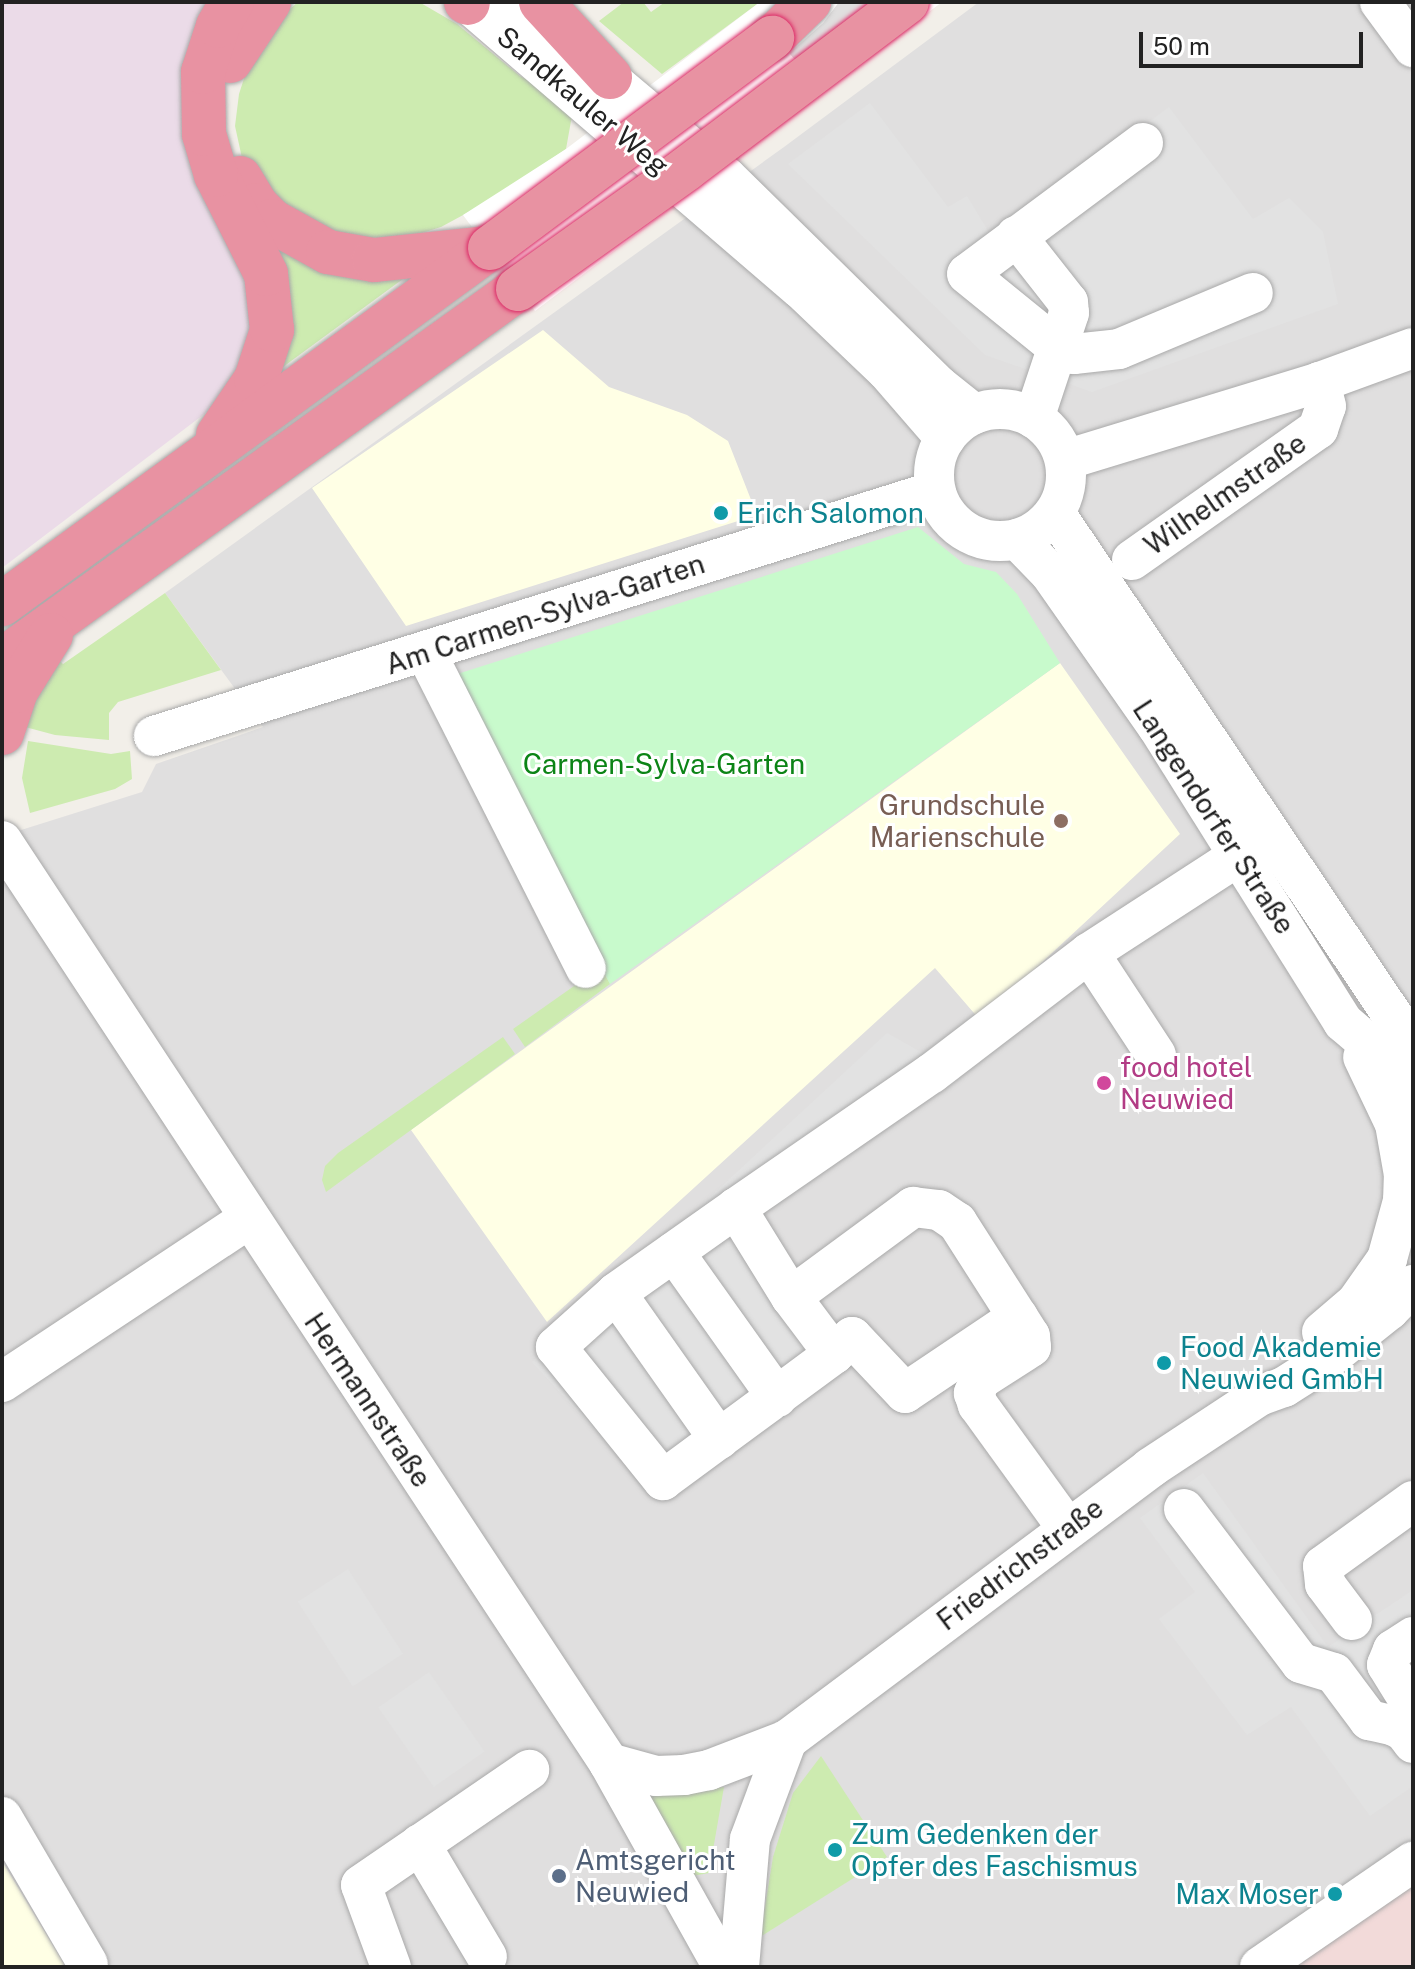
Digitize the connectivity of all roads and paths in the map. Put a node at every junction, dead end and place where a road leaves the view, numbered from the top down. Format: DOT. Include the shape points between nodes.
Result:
graph roads {
  1 [pos="232,2"];
  2 [pos="269,2"];
  3 [pos="467,2"];
  4 [pos="518,2"];
  5 [pos="541,2"];
  6 [pos="809,2"];
  7 [pos="907,2"];
  8 [pos="1380,2"];
  9 [pos="1413,47"];
  10 [pos="610,77"];
  11 [pos="1143,143"];
  12 [pos="712,188"];
  13 [pos="1016,236"];
  14 [pos="490,248"];
  15 [pos="1253,293"];
  16 [pos="1048,339"];
  17 [pos="1413,348"];
  18 [pos="1320,382"];
  19 [pos="990,420"];
  20 [pos="1065,460"];
  21 [pos="201,461"];
  22 [pos="935,491"];
  23 [pos="1055,513"];
  24 [pos="1017,539"];
  25 [pos="1132,560"];
  26 [pos="2,604"];
  27 [pos="66,614"];
  28 [pos="426,653"];
  29 [pos="2,660"];
  30 [pos="2,733"];
  31 [pos="154,736"];
  32 [pos="2,841"];
  33 [pos="1240,855"];
  34 [pos="1089,953"];
  35 [pos="586,968"];
  36 [pos="1343,1022"];
  37 [pos="1413,1046"];
  38 [pos="1156,1055"];
  39 [pos="1413,1092"];
  40 [pos="736,1208"];
  41 [pos="1406,1210"];
  42 [pos="248,1219"];
  43 [pos="674,1252"];
  44 [pos="1413,1285"];
  45 [pos="616,1293"];
  46 [pos="791,1297"];
  47 [pos="1018,1317"];
  48 [pos="834,1354"];
  49 [pos="2,1382"];
  50 [pos="1259,1396"];
  51 [pos="777,1397"];
  52 [pos="719,1439"];
  53 [pos="1413,1501"];
  54 [pos="1184,1509"];
  55 [pos="1067,1528"];
  56 [pos="1352,1620"];
  57 [pos="1413,1637"];
  58 [pos="1413,1707"];
  59 [pos="787,1740"];
  60 [pos="1413,1743"];
  61 [pos="609,1763"];
  62 [pos="529,1770"];
  63 [pos="2,1817"];
  64 [pos="420,1844"];
  65 [pos="1413,1862"];
  66 [pos="487,1957"];
  67 [pos="88,1964"];
  68 [pos="391,1967"];
  69 [pos="723,1967"];
  70 [pos="739,1967"];
  71 [pos="1260,1967"];
  1 -- 21 [label="highway" via="203,72 204,134 216,175 266,274 272,330 256,379"];
  2 -- 14 [label="highway" via="239,43 223,86 228,148 256,205 290,234 349,258 401,259"];
  3 -- 12 [label="street, Sandkauler Weg"];
  4 -- 10 [label="street, Sandkauler Weg"];
  5 -- 10 [label="highway"];
  6 -- 14 [label="highway, bridge" via="772,38"];
  7 -- 27 [label="highway, bridge" via="686,169"];
  8 -- 9 [label="street"];
  10 -- 12 [label="street, Sandkauler Weg"];
  11 -- 13 [label="street"];
  12 -- 19 [label="street" via="939,386"];
  13 -- 16 [label="street" via="1068,302 1068,322"];
  13 -- 16 [label="street" via="967,274"];
  14 -- 21 [label="highway"];
  15 -- 16 [label="street" via="1119,349 1074,354"];
  16 -- 19 [label="street"];
  17 -- 18 [label="street, Wilhelmstraße"];
  18 -- 20 [label="street, Wilhelmstraße"];
  18 -- 25 [label="street, Wilhelmstraße" via="1326,406 1318,429"];
  19 -- 20 [label="street" via="1059,443"];
  19 -- 22 [label="street" via="937,455"];
  20 -- 23 [label="street" via="1067,478"];
  21 -- 26 [label="highway"];
  22 -- 24 [label="street" via="957,526 976,537"];
  22 -- 28 [label="street, Am Carmen-Sylva-Garten"];
  23 -- 24 [label="street"];
  23 -- 37 [label="street, Langendorfer Straße"];
  24 -- 33 [label="street, Langendorfer Straße" via="1050,573 1108,654"];
  27 -- 29 [label="highway"];
  27 -- 30 [label="highway" via="16,691"];
  28 -- 31 [label="street, Am Carmen-Sylva-Garten"];
  28 -- 35 [label="street"];
  32 -- 42 [label="street, Hermannstraße"];
  33 -- 34 [label="street"];
  33 -- 36 [label="street, Langendorfer Straße"];
  34 -- 38 [label="street"];
  34 -- 40 [label="street" via="932,1073"];
  36 -- 39 [label="street, Langendorfer Straße" via="1383,1056"];
  36 -- 41 [label="street, Friedrichstraße" via="1395,1124"];
  40 -- 43 [label="street"];
  40 -- 46 [label="street"];
  41 -- 50 [label="street, Friedrichstraße" via="1369,1289 1284,1364"];
  42 -- 49 [label="street"];
  42 -- 61 [label="street, Hermannstraße"];
  43 -- 45 [label="street"];
  43 -- 51 [label="street"];
  44 -- 50 [label="street, Friedrichstraße" via="1313,1369"];
  45 -- 52 [label="street"];
  45 -- 52 [label="street" via="556,1347 663,1480"];
  46 -- 47 [label="street" via="913,1207 939,1210 957,1222"];
  46 -- 48 [label="street"];
  47 -- 48 [label="street" via="905,1393 852,1337"];
  47 -- 55 [label="street" via="1031,1347 981,1379 974,1393"];
  48 -- 51 [label="street"];
  50 -- 55 [label="street, Friedrichstraße"];
  51 -- 52 [label="street"];
  53 -- 56 [label="street" via="1323,1566 1325,1584"];
  54 -- 60 [label="street" via="1301,1663 1334,1673 1369,1720 1404,1731"];
  55 -- 59 [label="street, Friedrichstraße"];
  57 -- 58 [label="street" via="1393,1650 1387,1665"];
  59 -- 61 [label="street, Friedrichstraße" via="684,1775 656,1776"];
  59 -- 70 [label="street" via="750,1839"];
  61 -- 69 [label="street, Hermannstraße"];
  62 -- 64 [label="street"];
  63 -- 67 [label="street"];
  64 -- 66 [label="street"];
  64 -- 68 [label="street" via="361,1885"];
  65 -- 71 [label="street"];
}
